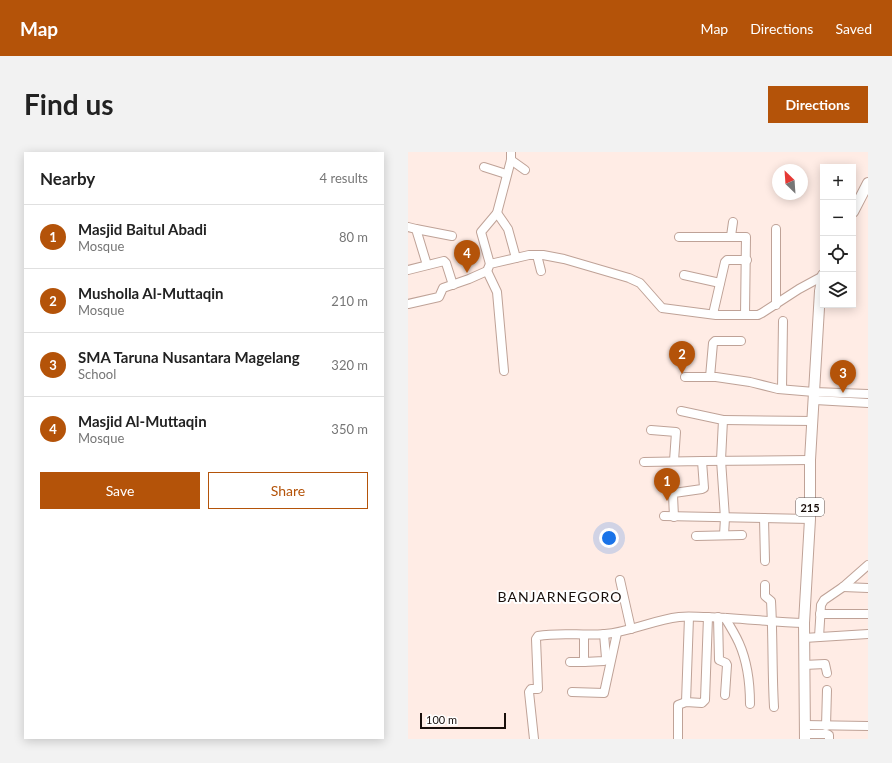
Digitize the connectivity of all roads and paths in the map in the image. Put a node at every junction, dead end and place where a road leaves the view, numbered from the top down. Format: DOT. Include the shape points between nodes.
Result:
graph roads {
  1 [pos="511,156"];
  2 [pos="484,167"];
  3 [pos="525,170"];
  4 [pos="506,174"];
  5 [pos="868,183"];
  6 [pos="856,206"];
  7 [pos="497,213"];
  8 [pos="733,222"];
  9 [pos="412,228"];
  10 [pos="776,229"];
  11 [pos="452,236"];
  12 [pos="731,236"];
  13 [pos="679,237"];
  14 [pos="537,255"];
  15 [pos="516,258"];
  16 [pos="747,260"];
  17 [pos="427,265"];
  18 [pos="489,267"];
  19 [pos="408,270"];
  20 [pos="541,271"];
  21 [pos="684,275"];
  22 [pos="820,277"];
  23 [pos="720,283"];
  24 [pos="453,285"];
  25 [pos="820,291"];
  26 [pos="408,304"];
  27 [pos="776,305"];
  28 [pos="713,314"];
  29 [pos="745,315"];
  30 [pos="783,321"];
  31 [pos="741,341"];
  32 [pos="504,370"];
  33 [pos="685,377"];
  34 [pos="710,377"];
  35 [pos="782,389"];
  36 [pos="834,393"];
  37 [pos="868,394"];
  38 [pos="814,396"];
  39 [pos="834,402"];
  40 [pos="868,403"];
  41 [pos="681,411"];
  42 [pos="724,420"];
  43 [pos="813,420"];
  44 [pos="650,430"];
  45 [pos="721,460"];
  46 [pos="810,460"];
  47 [pos="674,461"];
  48 [pos="702,461"];
  49 [pos="644,462"];
  50 [pos="664,516"];
  51 [pos="674,516"];
  52 [pos="725,518"];
  53 [pos="764,518"];
  54 [pos="810,519"];
  55 [pos="724,535"];
  56 [pos="742,535"];
  57 [pos="696,536"];
  58 [pos="765,561"];
  59 [pos="868,565"];
  60 [pos="620,580"];
  61 [pos="765,585"];
  62 [pos="843,587"];
  63 [pos="868,588"];
  64 [pos="820,614"];
  65 [pos="868,614"];
  66 [pos="689,617"];
  67 [pos="708,617"];
  68 [pos="721,618"];
  69 [pos="772,622"];
  70 [pos="804,624"];
  71 [pos="631,629"];
  72 [pos="617,633"];
  73 [pos="604,634"];
  74 [pos="868,634"];
  75 [pos="584,635"];
  76 [pos="819,636"];
  77 [pos="804,638"];
  78 [pos="570,662"];
  79 [pos="584,662"];
  80 [pos="804,665"];
  81 [pos="827,674"];
  82 [pos="827,690"];
  83 [pos="572,692"];
  84 [pos="725,695"];
  85 [pos="686,702"];
  86 [pos="750,704"];
  87 [pos="774,707"];
  88 [pos="826,726"];
  89 [pos="868,726"];
  90 [pos="805,733"];
  91 [pos="534,739"];
  92 [pos="678,739"];
  93 [pos="829,739"];
  1 -- 3 [label="street"];
  1 -- 4 [label="street"];
  2 -- 4 [label="street"];
  4 -- 7 [label="street"];
  5 -- 6 [label="main road"];
  7 -- 15 [label="street" via="508,229"];
  7 -- 18 [label="street" via="481,232"];
  8 -- 12 [label="street"];
  9 -- 11 [label="street"];
  9 -- 17 [label="street"];
  10 -- 27 [label="street"];
  12 -- 13 [label="street"];
  12 -- 16 [label="street" via="746,237"];
  14 -- 15 [label="street"];
  14 -- 20 [label="street"];
  14 -- 28 [label="street" via="629,278 643,284 662,308"];
  15 -- 18 [label="street"];
  16 -- 23 [label="street" via="727,260"];
  16 -- 29 [label="street"];
  17 -- 19 [label="street"];
  17 -- 24 [label="street" via="445,261"];
  18 -- 24 [label="street"];
  18 -- 32 [label="street" via="497,292"];
  21 -- 23 [label="street"];
  22 -- 27 [label="street"];
  23 -- 28 [label="street"];
  24 -- 26 [label="street" via="443,288 439,297"];
  25 -- 38 [label="main road, 215"];
  27 -- 29 [label="street" via="762,313"];
  28 -- 29 [label="street"];
  30 -- 35 [label="street"];
  31 -- 34 [label="street" via="713,343"];
  33 -- 34 [label="street"];
  34 -- 35 [label="street"];
  35 -- 38 [label="street"];
  36 -- 37 [label="street"];
  36 -- 38 [label="street"];
  36 -- 39 [label="street"];
  38 -- 39 [label="street"];
  38 -- 43 [label="main road, 215"];
  39 -- 40 [label="street"];
  41 -- 42 [label="street"];
  42 -- 43 [label="street"];
  42 -- 45 [label="street"];
  43 -- 46 [label="main road, 215"];
  44 -- 47 [label="street" via="676,432"];
  45 -- 46 [label="street"];
  45 -- 48 [label="street"];
  45 -- 52 [label="street"];
  46 -- 54 [label="main road, 215"];
  47 -- 48 [label="street"];
  47 -- 49 [label="street"];
  48 -- 51 [label="street" via="704,488 674,493"];
  50 -- 51 [label="street"];
  51 -- 52 [label="street"];
  52 -- 53 [label="street"];
  52 -- 55 [label="street"];
  53 -- 54 [label="street"];
  53 -- 58 [label="street"];
  54 -- 70 [label="main road, 215"];
  55 -- 56 [label="street"];
  55 -- 57 [label="street"];
  59 -- 62 [label="street"];
  60 -- 71 [label="street"];
  61 -- 69 [label="street" via="765,596 771,601"];
  62 -- 63 [label="street"];
  62 -- 64 [label="street" via="824,600"];
  64 -- 65 [label="street"];
  64 -- 76 [label="street"];
  66 -- 67 [label="street"];
  66 -- 71 [label="street" via="658,620"];
  66 -- 85 [label="street"];
  67 -- 68 [label="street"];
  67 -- 85 [label="street" via="705,700 702,703"];
  68 -- 69 [label="street"];
  68 -- 84 [label="street" via="719,660 727,665"];
  68 -- 86 [label="street" via="739,643 746,668"];
  69 -- 70 [label="street"];
  69 -- 87 [label="street"];
  70 -- 77 [label="main road, 215"];
  71 -- 72 [label="street"];
  72 -- 73 [label="street"];
  72 -- 83 [label="street" via="604,693"];
  73 -- 75 [label="street"];
  73 -- 79 [label="street" via="604,661"];
  74 -- 76 [label="street"];
  75 -- 79 [label="street"];
  75 -- 91 [label="street" via="537,637 538,690 531,689 529,692"];
  76 -- 77 [label="street"];
  77 -- 80 [label="main road, 215"];
  78 -- 79 [label="street"];
  80 -- 81 [label="street" via="825,664"];
  80 -- 90 [label="main road, 215"];
  82 -- 88 [label="street"];
  85 -- 92 [label="street" via="677,706"];
  88 -- 89 [label="street"];
  88 -- 90 [label="street"];
  90 -- 93 [label="street" via="827,734"];
}
